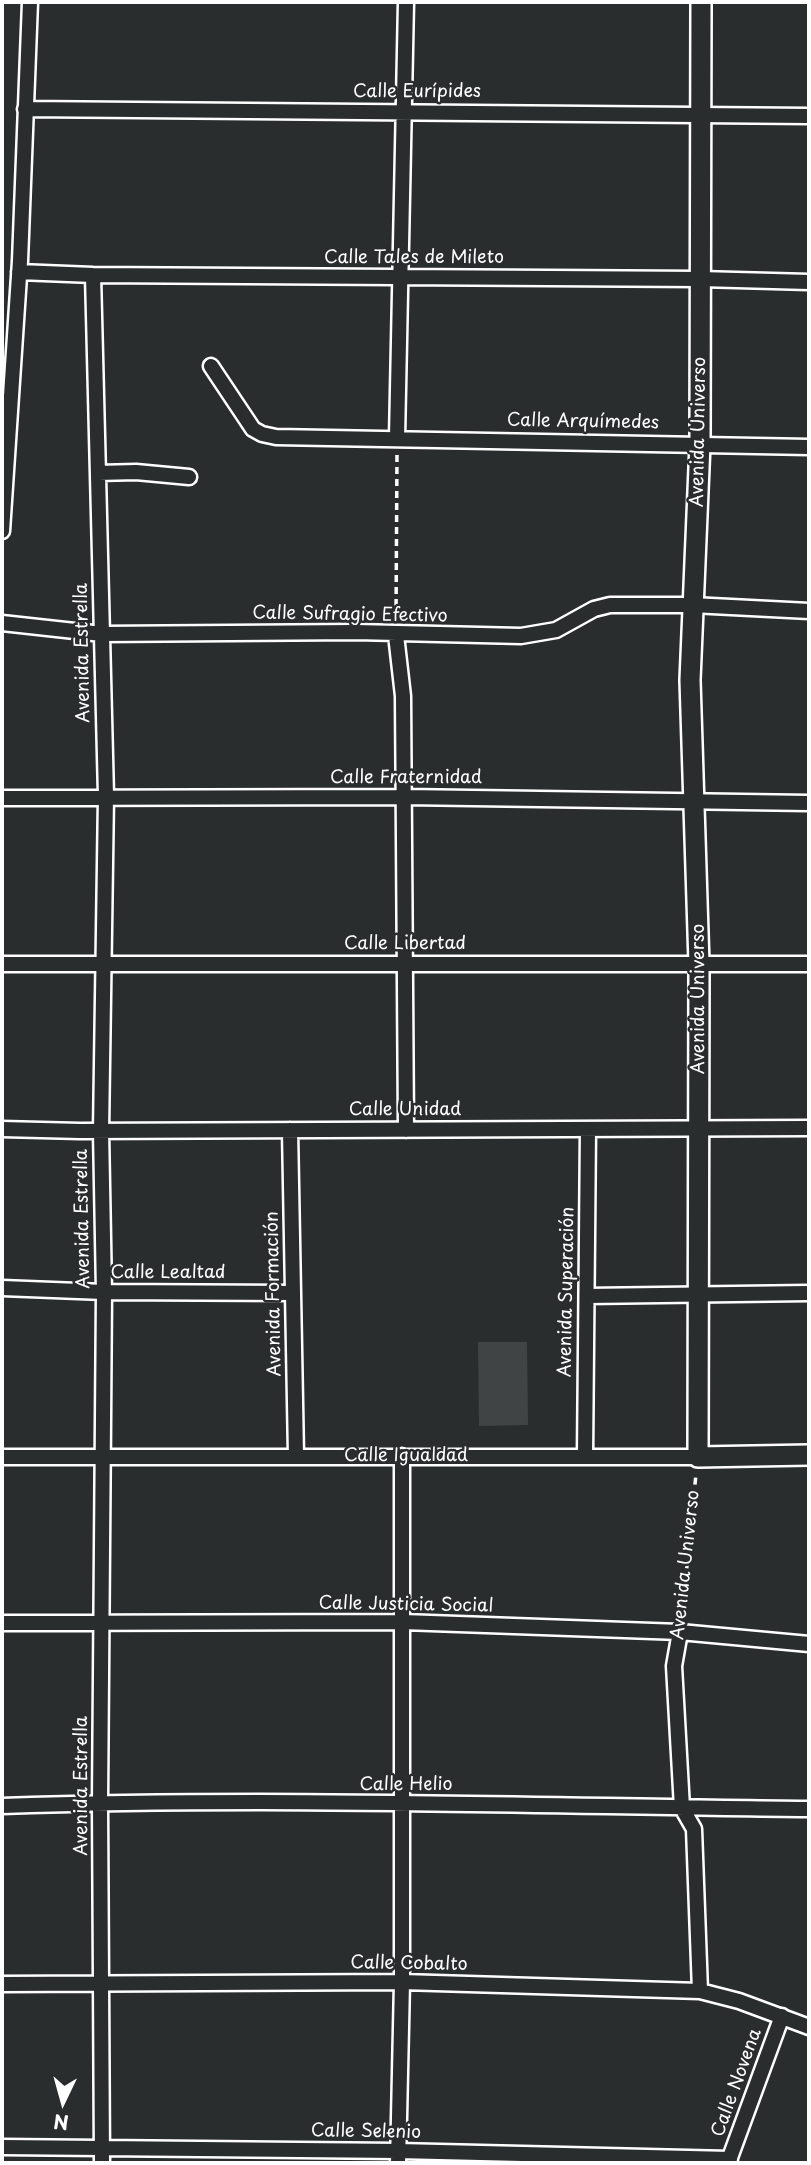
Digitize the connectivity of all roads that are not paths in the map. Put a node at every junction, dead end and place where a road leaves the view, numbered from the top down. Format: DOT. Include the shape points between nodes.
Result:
graph roads {
  1 [pos="30,2"];
  2 [pos="406,2"];
  3 [pos="701,2"];
  4 [pos="25,109"];
  5 [pos="405,111"];
  6 [pos="702,114"];
  7 [pos="809,116"];
  8 [pos="19,272"];
  9 [pos="93,275"];
  10 [pos="402,277"];
  11 [pos="701,279"];
  12 [pos="809,282"];
  13 [pos="211,366"];
  14 [pos="397,438"];
  15 [pos="700,444"];
  16 [pos="809,447"];
  17 [pos="98,473"];
  18 [pos="189,477"];
  19 [pos="2,531"];
  20 [pos="692,605"];
  21 [pos="809,611"];
  22 [pos="2,623"];
  23 [pos="102,634"];
  24 [pos="396,635"];
  25 [pos="106,796"];
  26 [pos="405,797"];
  27 [pos="2,798"];
  28 [pos="695,801"];
  29 [pos="809,803"];
  30 [pos="2,964"];
  31 [pos="104,964"];
  32 [pos="407,964"];
  33 [pos="699,964"];
  34 [pos="809,964"];
  35 [pos="809,1128"];
  36 [pos="2,1129"];
  37 [pos="589,1129"];
  38 [pos="699,1129"];
  39 [pos="290,1130"];
  40 [pos="407,1130"];
  41 [pos="102,1131"];
  42 [pos="2,1288"];
  43 [pos="104,1292"];
  44 [pos="293,1293"];
  45 [pos="809,1293"];
  46 [pos="698,1295"];
  47 [pos="587,1296"];
  48 [pos="809,1455"];
  49 [pos="296,1456"];
  50 [pos="402,1456"];
  51 [pos="585,1456"];
  52 [pos="2,1457"];
  53 [pos="103,1457"];
  54 [pos="698,1457"];
  55 [pos="403,1622"];
  56 [pos="2,1623"];
  57 [pos="102,1623"];
  58 [pos="680,1632"];
  59 [pos="809,1644"];
  60 [pos="100,1803"];
  61 [pos="402,1804"];
  62 [pos="2,1806"];
  63 [pos="681,1808"];
  64 [pos="809,1809"];
  65 [pos="101,1982"];
  66 [pos="402,1982"];
  67 [pos="2,1984"];
  68 [pos="700,1992"];
  69 [pos="782,2016"];
  70 [pos="809,2027"];
  71 [pos="2,2147"];
  72 [pos="102,2156"];
  73 [pos="398,2157"];
  74 [pos="729,2161"];
  1 -- 4 [label="street"];
  2 -- 5 [label="street"];
  3 -- 6 [label="street, Avenida Universo"];
  4 -- 5 [label="street, Calle Eurípides"];
  4 -- 8 [label="street"];
  5 -- 6 [label="street, Calle Eurípides"];
  5 -- 10 [label="street"];
  6 -- 7 [label="street, Calle Eurípides"];
  6 -- 11 [label="street, Avenida Universo"];
  8 -- 9 [label="street, Calle Tales de Mileto"];
  8 -- 19 [label="street"];
  9 -- 10 [label="street, Calle Tales de Mileto"];
  9 -- 17 [label="street, Avenida Estrella"];
  10 -- 11 [label="street, Calle Tales de Mileto"];
  10 -- 14 [label="street"];
  11 -- 12 [label="street, Calle Tales de Mileto"];
  11 -- 15 [label="street, Avenida Universo"];
  13 -- 14 [label="street, Calle Arquímedes" via="245,419 262,434"];
  14 -- 15 [label="street, Calle Arquímedes"];
  15 -- 16 [label="street, Calle Arquímedes"];
  15 -- 20 [label="street, Avenida Universo"];
  17 -- 18 [label="street"];
  17 -- 23 [label="street, Avenida Estrella"];
  20 -- 21 [label="street, Calle Sufragio Efectivo"];
  20 -- 24 [label="street, Calle Sufragio Efectivo" via="610,604 556,630 531,636"];
  20 -- 28 [label="street, Avenida Universo"];
  22 -- 23 [label="street, Calle Sufragio Efectivo"];
  23 -- 24 [label="street, Calle Sufragio Efectivo"];
  23 -- 25 [label="street, Avenida Estrella"];
  24 -- 26 [label="street" via="403,696"];
  25 -- 26 [label="street, Calle Fraternidad"];
  25 -- 27 [label="street, Calle Fraternidad"];
  25 -- 31 [label="street, Avenida Estrella"];
  26 -- 28 [label="street, Calle Fraternidad"];
  26 -- 32 [label="street"];
  28 -- 29 [label="street, Calle Fraternidad"];
  28 -- 33 [label="street, Avenida Universo"];
  30 -- 31 [label="street, Calle Libertad"];
  31 -- 32 [label="street, Calle Libertad"];
  31 -- 41 [label="street, Avenida Estrella"];
  32 -- 33 [label="street, Calle Libertad"];
  32 -- 40 [label="street"];
  33 -- 34 [label="street, Calle Libertad"];
  33 -- 38 [label="street, Avenida Universo"];
  35 -- 38 [label="street, Calle Unidad"];
  36 -- 41 [label="street, Calle Unidad"];
  37 -- 38 [label="street, Calle Unidad"];
  37 -- 40 [label="street, Calle Unidad"];
  37 -- 47 [label="street, Avenida Superación"];
  38 -- 46 [label="street, Avenida Universo"];
  39 -- 40 [label="street, Calle Unidad"];
  39 -- 41 [label="street, Calle Unidad"];
  39 -- 44 [label="street, Avenida Formación"];
  41 -- 43 [label="street, Avenida Estrella"];
  42 -- 43 [label="street, Calle Lealtad"];
  43 -- 44 [label="street, Calle Lealtad"];
  43 -- 53 [label="street, Avenida Estrella"];
  44 -- 49 [label="street, Avenida Formación"];
  45 -- 46 [label="street"];
  46 -- 47 [label="street"];
  46 -- 54 [label="street, Avenida Universo"];
  47 -- 51 [label="street, Avenida Superación"];
  48 -- 54 [label="street, Calle Igualdad"];
  49 -- 50 [label="street, Calle Igualdad"];
  49 -- 53 [label="street, Calle Igualdad"];
  50 -- 51 [label="street, Calle Igualdad"];
  50 -- 55 [label="street"];
  51 -- 54 [label="street, Calle Igualdad"];
  52 -- 53 [label="street, Calle Igualdad"];
  53 -- 57 [label="street, Avenida Estrella"];
  55 -- 57 [label="street, Calle Justicia Social"];
  55 -- 58 [label="street, Calle Justicia Social"];
  55 -- 61 [label="street"];
  56 -- 57 [label="street, Calle Justicia Social"];
  57 -- 60 [label="street, Avenida Estrella"];
  58 -- 59 [label="street, Calle Justicia Social"];
  58 -- 63 [label="street, Avenida Universo" via="674,1666"];
  60 -- 61 [label="street, Calle Helio"];
  60 -- 62 [label="street, Calle Helio"];
  60 -- 65 [label="street, Avenida Estrella"];
  61 -- 63 [label="street, Calle Helio"];
  61 -- 66 [label="street"];
  63 -- 64 [label="street, Calle Helio"];
  63 -- 68 [label="street, Avenida Universo" via="694,1829"];
  65 -- 66 [label="street, Calle Cobalto"];
  65 -- 67 [label="street, Calle Cobalto"];
  65 -- 72 [label="street, Avenida Estrella"];
  66 -- 68 [label="street, Calle Cobalto"];
  66 -- 73 [label="street"];
  68 -- 69 [label="street, Calle Cobalto"];
  69 -- 70 [label="street, Calle Cobalto"];
  69 -- 74 [label="street, Calle Novena"];
  71 -- 72 [label="street, Calle Selenio"];
  72 -- 73 [label="street, Calle Selenio"];
  73 -- 74 [label="street, Calle Selenio"];
}
